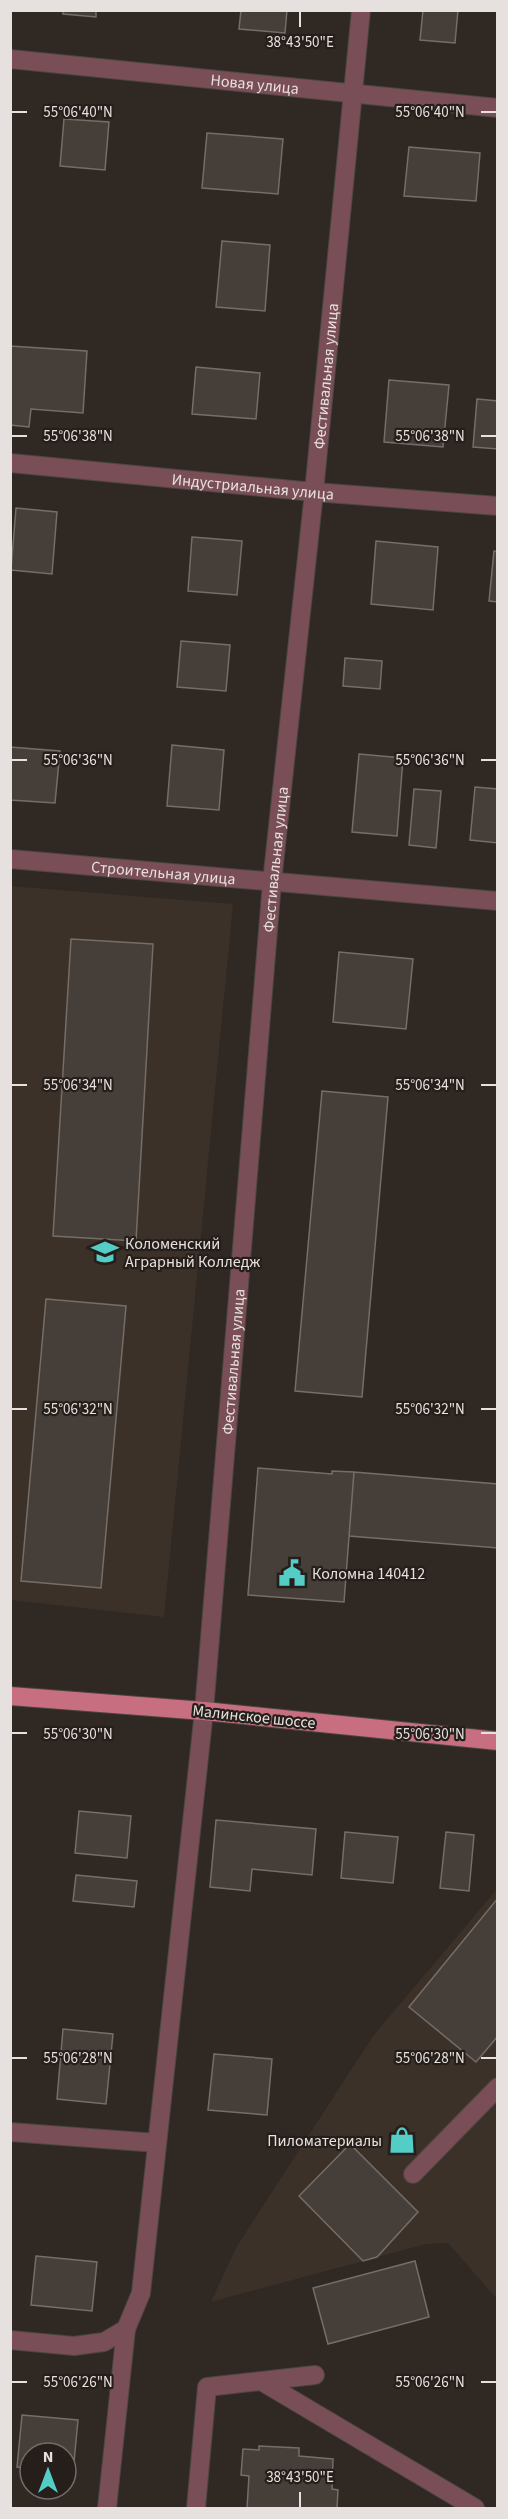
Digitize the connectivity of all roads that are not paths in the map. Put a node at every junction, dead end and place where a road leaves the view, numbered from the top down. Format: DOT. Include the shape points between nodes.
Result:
graph roads {
  1 [pos="361,10"];
  2 [pos="10,59"];
  3 [pos="353,93"];
  4 [pos="498,108"];
  5 [pos="10,463"];
  6 [pos="314,492"];
  7 [pos="498,506"];
  8 [pos="10,859"];
  9 [pos="272,882"];
  10 [pos="498,901"];
  11 [pos="10,1696"];
  12 [pos="204,1711"];
  13 [pos="498,1741"];
  14 [pos="496,2093"];
  15 [pos="10,2132"];
  16 [pos="157,2143"];
  17 [pos="412,2174"];
  18 [pos="126,2329"];
  19 [pos="10,2340"];
  20 [pos="315,2375"];
  21 [pos="261,2381"];
  22 [pos="107,2508"];
  23 [pos="196,2508"];
  24 [pos="475,2508"];
  1 -- 3 [label="street, Фестивальная улица"];
  2 -- 3 [label="street, Новая улица"];
  3 -- 4 [label="street, Новая улица"];
  3 -- 6 [label="street, Фестивальная улица"];
  5 -- 6 [label="street, Индустриальная улица"];
  6 -- 7 [label="street, Индустриальная улица"];
  6 -- 9 [label="street, Фестивальная улица"];
  8 -- 9 [label="street, Строительная улица"];
  9 -- 10 [label="street, Строительная улица"];
  9 -- 12 [label="street, Фестивальная улица"];
  11 -- 12 [label="main road, Малинское шоссе"];
  12 -- 13 [label="main road, Малинское шоссе"];
  12 -- 16 [label="street, Фестивальная улица"];
  14 -- 17 [label="street"];
  15 -- 16 [label="street"];
  16 -- 18 [label="street, Фестивальная улица" via="141,2293"];
  18 -- 19 [label="street" via="104,2342 75,2346"];
  18 -- 22 [label="street, Фестивальная улица"];
  20 -- 21 [label="street"];
  21 -- 23 [label="street" via="207,2387"];
  21 -- 24 [label="street"];
}
